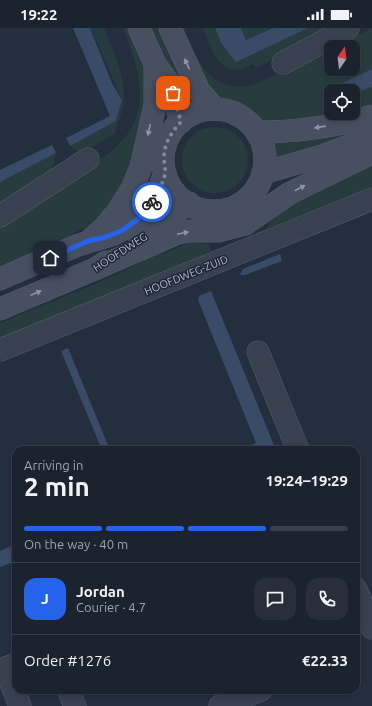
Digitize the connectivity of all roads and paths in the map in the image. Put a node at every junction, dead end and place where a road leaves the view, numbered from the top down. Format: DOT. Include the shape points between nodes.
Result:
graph roads {
  1 [pos="139,28"];
  2 [pos="170,28"];
  3 [pos="348,28"];
  4 [pos="283,63"];
  5 [pos="156,64"];
  6 [pos="215,109"];
  7 [pos="372,116"];
  8 [pos="181,122"];
  9 [pos="257,132"];
  10 [pos="372,137"];
  11 [pos="372,153"];
  12 [pos="88,159"];
  13 [pos="165,172"];
  14 [pos="263,173"];
  15 [pos="372,199"];
  16 [pos="189,203"];
  17 [pos="0,216"];
  18 [pos="88,241"];
  19 [pos="95,269"];
  20 [pos="0,279"];
  21 [pos="0,308"];
  22 [pos="0,350"];
  23 [pos="258,352"];
  24 [pos="296,446"];
  25 [pos="360,599"];
  26 [pos="372,628"];
  27 [pos="12,665"];
  28 [pos="12,686"];
  29 [pos="15,694"];
  30 [pos="70,694"];
  31 [pos="251,694"];
  32 [pos="20,706"];
  33 [pos="75,706"];
  34 [pos="220,706"];
  1 -- 5 [label="main road"];
  6 -- 2 [label="main road, one-way" via="200,91"];
  3 -- 4 [label="street"];
  5 -- 8 [label="main road" via="170,85"];
  5 -- 18 [label="main road, one-way" via="154,106 141,167 132,189 118,211 104,228"];
  6 -- 8 [label="main road" via="196,112"];
  6 -- 9 [label="main road" via="239,115"];
  7 -- 9 [label="main road, one-way" via="326,126"];
  8 -- 13 [label="main road" via="172,132 166,145"];
  9 -- 14 [label="main road" via="265,152"];
  10 -- 14 [label="main road" via="325,155"];
  19 -- 11 [label="main road, one-way" via="178,233 219,231 245,224 290,193"];
  12 -- 17 [label="street"];
  13 -- 16 [label="main road" via="173,189"];
  13 -- 18 [label="main road, HOOFDWEG" via="160,190 138,219 106,237"];
  14 -- 16 [label="main road" via="252,194 232,207 208,210"];
  15 -- 22 [label="street, HOOFDWEG-ZUID"];
  16 -- 19 [label="main road, HOOFDWEG" via="153,231"];
  18 -- 20 [label="main road, HOOFDWEG"];
  21 -- 19 [label="main road, HOOFDWEG, one-way"];
  23 -- 24 [label="street"];
  25 -- 26 [label="street"];
  27 -- 28 [label="street" via="5,668"];
  29 -- 32 [label="street"];
  30 -- 33 [label="street"];
  31 -- 34 [label="street"];
}
